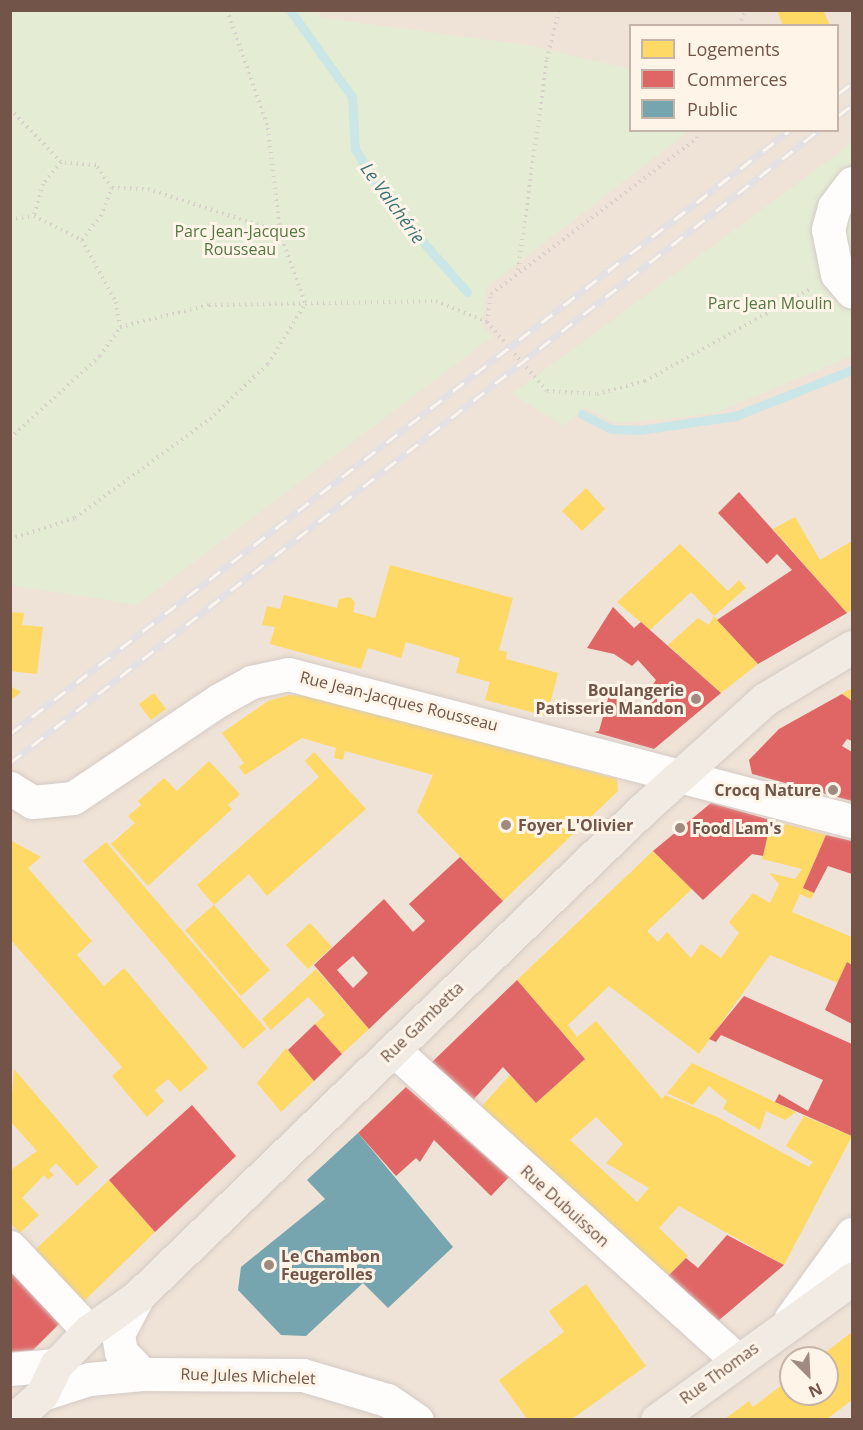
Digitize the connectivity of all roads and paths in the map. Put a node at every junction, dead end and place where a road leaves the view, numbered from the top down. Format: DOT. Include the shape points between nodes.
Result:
graph roads {
  1 [pos="227,10"];
  2 [pos="559,10"];
  3 [pos="10,109"];
  4 [pos="698,132"];
  5 [pos="62,162"];
  6 [pos="852,183"];
  7 [pos="112,188"];
  8 [pos="34,216"];
  9 [pos="10,219"];
  10 [pos="280,233"];
  11 [pos="82,240"];
  12 [pos="518,272"];
  13 [pos="845,283"];
  14 [pos="305,303"];
  15 [pos="487,322"];
  16 [pos="120,327"];
  17 [pos="10,438"];
  18 [pos="10,539"];
  19 [pos="852,647"];
  20 [pos="677,777"];
  21 [pos="10,788"];
  22 [pos="852,821"];
  23 [pos="394,1050"];
  24 [pos="852,1234"];
  25 [pos="10,1246"];
  26 [pos="852,1280"];
  27 [pos="138,1296"];
  28 [pos="783,1328"];
  29 [pos="89,1331"];
  30 [pos="737,1360"];
  31 [pos="10,1370"];
  32 [pos="142,1374"];
  33 [pos="49,1379"];
  34 [pos="13,1419"];
  35 [pos="417,1419"];
  36 [pos="657,1419"];
  1 -- 10 [label="path" via="268,128"];
  2 -- 12 [label="path" via="547,59"];
  3 -- 5 [label="path"];
  4 -- 12 [label="path" via="696,138"];
  5 -- 7 [label="path" via="96,165"];
  5 -- 8 [label="path" via="43,184"];
  6 -- 13 [label="street" via="834,207 828,230"];
  7 -- 10 [label="path" via="148,189"];
  7 -- 11 [label="path" via="101,216"];
  8 -- 9 [label="path"];
  8 -- 11 [label="path"];
  10 -- 14 [label="path"];
  11 -- 16 [label="path" via="116,302"];
  12 -- 15 [label="path" via="491,294"];
  13 -- 15 [label="path" via="645,381 597,394 547,391"];
  14 -- 15 [label="path" via="436,301"];
  14 -- 16 [label="path" via="208,305"];
  14 -- 18 [label="path" via="268,364 210,419 75,519"];
  16 -- 17 [label="path" via="100,356"];
  19 -- 20 [label="main road, Rue Gambetta" via="765,699"];
  20 -- 21 [label="street, Rue Jean-Jacques Rousseau" via="551,739 288,674 251,682 219,700 73,798 32,802"];
  20 -- 22 [label="street, Rue Jean-Jacques Rousseau"];
  20 -- 23 [label="main road, Rue Gambetta"];
  23 -- 27 [label="main road, Rue Gambetta"];
  23 -- 30 [label="street, Rue Dubuisson"];
  24 -- 28 [label="street"];
  25 -- 29 [label="street"];
  26 -- 28 [label="main road, Rue Thomas"];
  27 -- 29 [label="main road, Rue Gambetta"];
  27 -- 32 [label="street" via="118,1334 121,1352"];
  28 -- 30 [label="main road, Rue Thomas"];
  29 -- 33 [label="main road, Rue Gambetta"];
  30 -- 36 [label="main road, Rue Thomas"];
  31 -- 33 [label="street, Rue Jules Michelet"];
  32 -- 33 [label="street, Rue Jules Michelet" via="89,1380"];
  32 -- 35 [label="street, Rue Jules Michelet" via="303,1375 387,1400"];
  33 -- 34 [label="main road, Rue Gambetta"];
}
